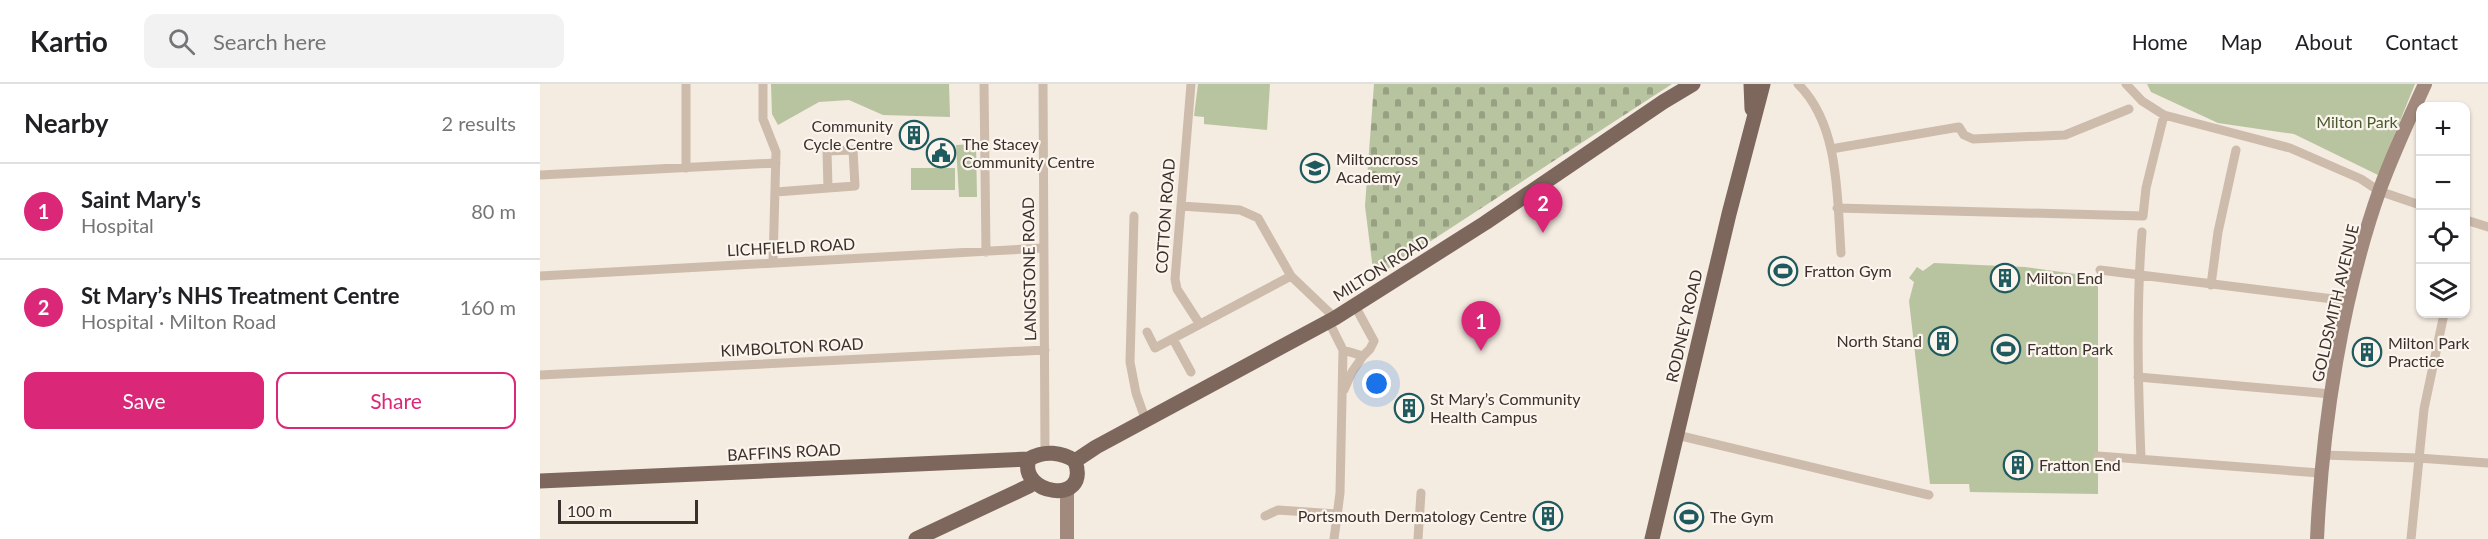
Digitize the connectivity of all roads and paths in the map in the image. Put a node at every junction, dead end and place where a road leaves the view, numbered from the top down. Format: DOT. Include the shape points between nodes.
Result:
graph roads {
  1 [pos="686,84"];
  2 [pos="763,84"];
  3 [pos="984,84"];
  4 [pos="1043,84"];
  5 [pos="1191,84"];
  6 [pos="1694,84"];
  7 [pos="1798,84"];
  8 [pos="2126,84"];
  9 [pos="2425,84"];
  10 [pos="1760,85"];
  11 [pos="2129,109"];
  12 [pos="2163,115"];
  13 [pos="1831,149"];
  14 [pos="2236,150"];
  15 [pos="776,163"];
  16 [pos="686,168"];
  17 [pos="540,175"];
  18 [pos="828,188"];
  19 [pos="2379,191"];
  20 [pos="776,192"];
  21 [pos="2416,203"];
  22 [pos="1181,206"];
  23 [pos="1837,208"];
  24 [pos="1134,216"];
  25 [pos="2470,223"];
  26 [pos="2488,227"];
  27 [pos="2142,232"];
  28 [pos="1043,248"];
  29 [pos="986,252"];
  30 [pos="1841,253"];
  31 [pos="773,263"];
  32 [pos="2100,270"];
  33 [pos="2139,275"];
  34 [pos="540,276"];
  35 [pos="1291,276"];
  36 [pos="2211,285"];
  37 [pos="2349,301"];
  38 [pos="1355,306"];
  39 [pos="2443,318"];
  40 [pos="1332,320"];
  41 [pos="1199,323"];
  42 [pos="1148,332"];
  43 [pos="1173,339"];
  44 [pos="1045,350"];
  45 [pos="1343,350"];
  46 [pos="1363,356"];
  47 [pos="1191,372"];
  48 [pos="540,375"];
  49 [pos="2138,377"];
  50 [pos="2331,394"];
  51 [pos="1341,398"];
  52 [pos="1146,422"];
  53 [pos="1677,435"];
  54 [pos="1045,453"];
  55 [pos="2322,454"];
  56 [pos="2098,456"];
  57 [pos="2141,458"];
  58 [pos="2418,458"];
  59 [pos="1029,459"];
  60 [pos="1075,461"];
  61 [pos="2488,464"];
  62 [pos="2320,472"];
  63 [pos="540,481"];
  64 [pos="1033,481"];
  65 [pos="1067,490"];
  66 [pos="1421,493"];
  67 [pos="1929,495"];
  68 [pos="1336,514"];
  69 [pos="1265,516"];
  70 [pos="916,539"];
  71 [pos="1067,539"];
  72 [pos="1334,539"];
  73 [pos="1418,539"];
  74 [pos="1652,539"];
  75 [pos="2317,539"];
  76 [pos="2411,539"];
  1 -- 16 [label="street"];
  2 -- 15 [label="street" via="763,119 776,152"];
  3 -- 29 [label="street"];
  4 -- 28 [label="street, LANGSTONE ROAD"];
  5 -- 22 [label="street, COTTON ROAD"];
  6 -- 38 [label="main road, MILTON ROAD"];
  7 -- 13 [label="street" via="1820,111"];
  8 -- 12 [label="street"];
  9 -- 19 [label="main road, GOLDSMITH AVENUE"];
  10 -- 53 [label="main road, RODNEY ROAD"];
  11 -- 13 [label="street" via="2065,135 1973,139 1959,127"];
  12 -- 19 [label="street" via="2290,148"];
  12 -- 23 [label="street" via="2143,216"];
  13 -- 23 [label="street"];
  14 -- 36 [label="street"];
  15 -- 16 [label="street"];
  15 -- 20 [label="street"];
  16 -- 17 [label="street"];
  18 -- 18 [label="street" via="855,186 853,150 827,151"];
  18 -- 20 [label="street"];
  19 -- 21 [label="street"];
  19 -- 37 [label="main road, GOLDSMITH AVENUE"];
  20 -- 31 [label="street"];
  22 -- 35 [label="street" via="1240,210 1258,218"];
  22 -- 41 [label="street, COTTON ROAD" via="1175,279 1177,289"];
  23 -- 30 [label="street"];
  24 -- 52 [label="street" via="1130,362"];
  25 -- 26 [label="street"];
  27 -- 33 [label="street"];
  28 -- 29 [label="street, LICHFIELD ROAD"];
  28 -- 44 [label="street, LANGSTONE ROAD"];
  29 -- 31 [label="street, LICHFIELD ROAD"];
  31 -- 34 [label="street, LICHFIELD ROAD"];
  32 -- 33 [label="street"];
  33 -- 36 [label="street"];
  33 -- 49 [label="street"];
  35 -- 40 [label="street"];
  35 -- 41 [label="street"];
  36 -- 37 [label="street"];
  37 -- 50 [label="main road, GOLDSMITH AVENUE"];
  38 -- 40 [label="main road, MILTON ROAD"];
  38 -- 46 [label="street" via="1374,341"];
  39 -- 58 [label="street"];
  40 -- 45 [label="street"];
  40 -- 52 [label="main road, MILTON ROAD"];
  41 -- 43 [label="street"];
  42 -- 43 [label="street" via="1155,348"];
  43 -- 47 [label="street"];
  44 -- 48 [label="street, KIMBOLTON ROAD"];
  44 -- 54 [label="street, LANGSTONE ROAD"];
  45 -- 46 [label="street"];
  45 -- 51 [label="street"];
  46 -- 51 [label="street"];
  49 -- 50 [label="street"];
  49 -- 57 [label="street"];
  50 -- 55 [label="main road, GOLDSMITH AVENUE"];
  51 -- 68 [label="street" via="1340,493"];
  52 -- 60 [label="main road, MILTON ROAD"];
  53 -- 67 [label="street"];
  53 -- 74 [label="main road, RODNEY ROAD"];
  54 -- 59 [label="main road"];
  54 -- 60 [label="main road" via="1068,456"];
  55 -- 58 [label="street"];
  55 -- 62 [label="main road, GOLDSMITH AVENUE"];
  56 -- 57 [label="street"];
  57 -- 62 [label="street"];
  58 -- 61 [label="street"];
  58 -- 76 [label="street"];
  59 -- 63 [label="main road, BAFFINS ROAD"];
  59 -- 64 [label="main road" via="1026,468"];
  60 -- 65 [label="main road" via="1078,478"];
  62 -- 75 [label="main road, GOLDSMITH AVENUE"];
  64 -- 65 [label="main road" via="1051,490"];
  64 -- 70 [label="main road"];
  65 -- 71 [label="main road"];
  66 -- 73 [label="street"];
  68 -- 69 [label="street" via="1278,510"];
  68 -- 72 [label="street"];
}
